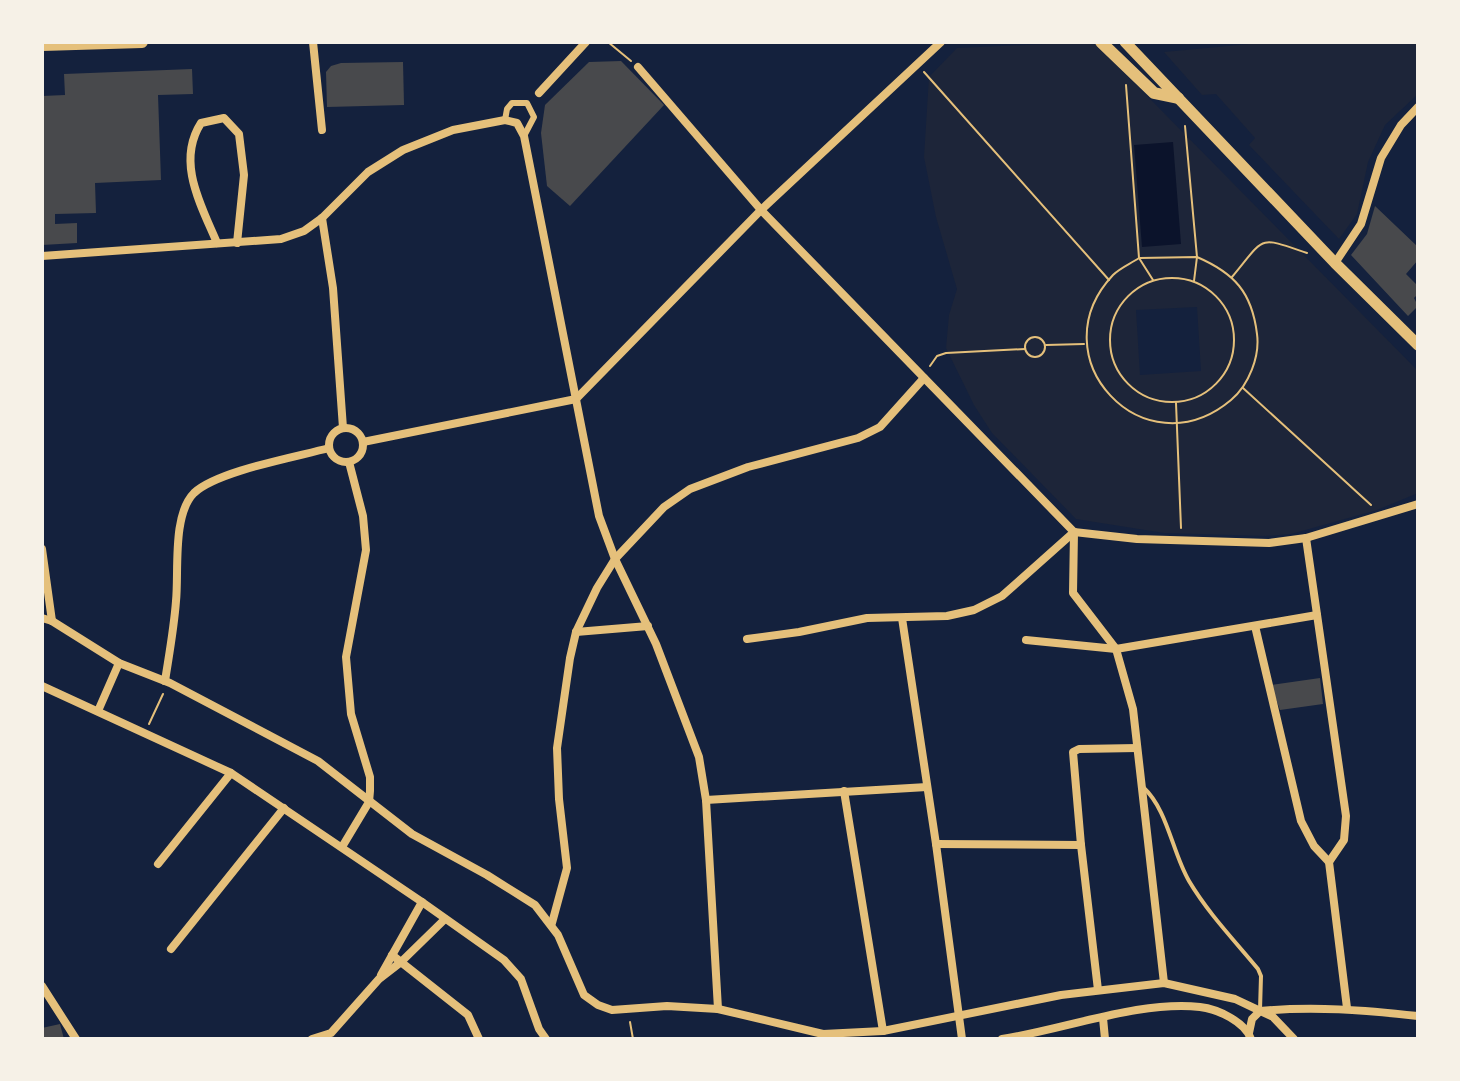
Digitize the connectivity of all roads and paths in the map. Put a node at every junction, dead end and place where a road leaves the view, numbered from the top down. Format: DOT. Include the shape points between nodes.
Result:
graph roads {
  1 [pos="142,42"];
  2 [pos="313,42"];
  3 [pos="586,42"];
  4 [pos="608,42"];
  5 [pos="941,42"];
  6 [pos="1101,42"];
  7 [pos="1125,42"];
  8 [pos="42,45"];
  9 [pos="917,64"];
  10 [pos="1124,65"];
  11 [pos="638,67"];
  12 [pos="539,93"];
  13 [pos="1181,101"];
  14 [pos="1418,107"];
  15 [pos="505,120"];
  16 [pos="322,130"];
  17 [pos="524,136"];
  18 [pos="761,210"];
  19 [pos="322,218"];
  20 [pos="217,243"];
  21 [pos="237,243"];
  22 [pos="1310,254"];
  23 [pos="42,256"];
  24 [pos="1197,257"];
  25 [pos="1139,258"];
  26 [pos="1335,263"];
  27 [pos="1232,278"];
  28 [pos="1109,281"];
  29 [pos="1154,281"];
  30 [pos="1194,282"];
  31 [pos="1086,344"];
  32 [pos="1045,345"];
  33 [pos="1418,345"];
  34 [pos="1025,349"];
  35 [pos="924,378"];
  36 [pos="1242,387"];
  37 [pos="576,399"];
  38 [pos="1176,403"];
  39 [pos="1175,423"];
  40 [pos="343,428"];
  41 [pos="363,442"];
  42 [pos="329,448"];
  43 [pos="349,462"];
  44 [pos="1418,504"];
  45 [pos="1382,516"];
  46 [pos="1074,532"];
  47 [pos="1306,538"];
  48 [pos="1182,541"];
  49 [pos="42,549"];
  50 [pos="615,559"];
  51 [pos="1317,615"];
  52 [pos="42,618"];
  53 [pos="902,618"];
  54 [pos="52,621"];
  55 [pos="648,626"];
  56 [pos="1255,626"];
  57 [pos="576,632"];
  58 [pos="747,639"];
  59 [pos="1026,640"];
  60 [pos="1116,649"];
  61 [pos="119,663"];
  62 [pos="165,681"];
  63 [pos="42,686"];
  64 [pos="160,698"];
  65 [pos="98,711"];
  66 [pos="145,732"];
  67 [pos="1137,748"];
  68 [pos="231,773"];
  69 [pos="1141,786"];
  70 [pos="927,787"];
  71 [pos="844,791"];
  72 [pos="706,800"];
  73 [pos="369,802"];
  74 [pos="284,808"];
  75 [pos="936,844"];
  76 [pos="1081,845"];
  77 [pos="342,847"];
  78 [pos="1329,862"];
  79 [pos="158,864"];
  80 [pos="422,902"];
  81 [pos="445,919"];
  82 [pos="552,923"];
  83 [pos="171,949"];
  84 [pos="392,955"];
  85 [pos="401,962"];
  86 [pos="379,979"];
  87 [pos="1164,983"];
  88 [pos="42,986"];
  89 [pos="1098,990"];
  90 [pos="1347,1008"];
  91 [pos="628,1009"];
  92 [pos="718,1009"];
  93 [pos="1260,1011"];
  94 [pos="1418,1016"];
  95 [pos="958,1018"];
  96 [pos="1103,1018"];
  97 [pos="883,1031"];
  98 [pos="1250,1036"];
  99 [pos="76,1039"];
  100 [pos="312,1039"];
  101 [pos="479,1039"];
  102 [pos="546,1039"];
  103 [pos="633,1039"];
  104 [pos="962,1039"];
  105 [pos="1002,1039"];
  106 [pos="1105,1039"];
  107 [pos="1294,1039"];
  1 -- 8 [label="main road"];
  2 -- 16 [label="street"];
  3 -- 12 [label="street"];
  4 -- 11 [label="path"];
  5 -- 9 [label="street"];
  6 -- 10 [label="main road"];
  7 -- 13 [label="street"];
  9 -- 18 [label="street"];
  9 -- 28 [label="path"];
  10 -- 13 [label="main road" via="1154,93"];
  10 -- 25 [label="path"];
  11 -- 18 [label="street"];
  13 -- 24 [label="path"];
  13 -- 26 [label="street"];
  14 -- 26 [label="street" via="1381,158 1361,224"];
  15 -- 17 [label="street" via="517,123"];
  15 -- 17 [label="street" via="512,103 527,103 534,117"];
  15 -- 19 [label="street" via="453,130 403,150 368,172"];
  17 -- 37 [label="street"];
  18 -- 35 [label="street"];
  18 -- 37 [label="street"];
  19 -- 21 [label="street" via="281,239"];
  19 -- 40 [label="street"];
  20 -- 21 [label="street"];
  20 -- 21 [label="street" via="191,182 193,137 201,123 224,118 239,134 244,175"];
  20 -- 23 [label="street"];
  22 -- 27 [label="path" via="1269,240"];
  24 -- 25 [label="path"];
  24 -- 27 [label="path"];
  24 -- 30 [label="path"];
  25 -- 28 [label="path"];
  25 -- 29 [label="path"];
  26 -- 33 [label="street"];
  27 -- 36 [label="path" via="1255,314 1258,342"];
  28 -- 31 [label="path" via="1087,323"];
  29 -- 30 [label="path"];
  29 -- 38 [label="path" via="1121,304 1112,321 1111,351 1123,379 1138,392"];
  30 -- 38 [label="path" via="1225,309 1233,329 1233,350 1214,387"];
  31 -- 32 [label="path"];
  31 -- 39 [label="path" via="1096,377 1112,400 1135,416"];
  32 -- 34 [label="path" via="1033,337"];
  32 -- 34 [label="path" via="1037,357"];
  34 -- 35 [label="path" via="946,353 937,356"];
  35 -- 46 [label="street"];
  35 -- 50 [label="street" via="880,427 858,438 748,467 690,489 664,507"];
  36 -- 39 [label="path" via="1216,413"];
  36 -- 45 [label="path"];
  37 -- 41 [label="street"];
  37 -- 50 [label="street" via="599,516"];
  38 -- 39 [label="path"];
  39 -- 48 [label="path"];
  40 -- 41 [label="street" via="356,431"];
  40 -- 42 [label="street" via="332,435"];
  41 -- 43 [label="street" via="360,455"];
  42 -- 43 [label="street" via="336,459"];
  42 -- 62 [label="street" via="227,476 195,493 186,504"];
  43 -- 73 [label="street" via="366,550 346,657 351,714 370,777"];
  44 -- 45 [label="street"];
  45 -- 47 [label="street"];
  46 -- 48 [label="street"];
  46 -- 53 [label="street" via="1002,596 974,610"];
  46 -- 60 [label="street" via="1073,593"];
  47 -- 48 [label="street" via="1269,543"];
  47 -- 51 [label="street"];
  49 -- 54 [label="street"];
  50 -- 55 [label="street"];
  50 -- 57 [label="street"];
  51 -- 56 [label="street"];
  51 -- 78 [label="street" via="1346,816 1344,840"];
  52 -- 54 [label="street"];
  53 -- 58 [label="street" via="867,618"];
  53 -- 70 [label="street"];
  54 -- 61 [label="street"];
  55 -- 57 [label="street"];
  55 -- 72 [label="street" via="699,757"];
  56 -- 60 [label="street"];
  56 -- 78 [label="street" via="1301,821"];
  57 -- 82 [label="street" via="557,748 567,868"];
  59 -- 60 [label="street"];
  60 -- 67 [label="street" via="1133,709"];
  61 -- 62 [label="street"];
  61 -- 65 [label="street"];
  62 -- 73 [label="street" via="318,761"];
  63 -- 65 [label="street"];
  64 -- 66 [label="path"];
  65 -- 66 [label="street"];
  66 -- 68 [label="street"];
  67 -- 69 [label="street"];
  67 -- 76 [label="street" via="1073,752"];
  68 -- 74 [label="street"];
  68 -- 79 [label="street"];
  69 -- 87 [label="street"];
  69 -- 93 [label="lane" via="1155,801 1202,902 1258,969"];
  70 -- 71 [label="street"];
  70 -- 75 [label="street"];
  71 -- 72 [label="street"];
  71 -- 97 [label="street"];
  72 -- 92 [label="street"];
  73 -- 77 [label="street"];
  73 -- 82 [label="street" via="412,834 535,905"];
  74 -- 77 [label="street"];
  74 -- 83 [label="street"];
  75 -- 76 [label="street"];
  75 -- 95 [label="street"];
  76 -- 89 [label="street"];
  77 -- 80 [label="street"];
  78 -- 90 [label="street"];
  80 -- 81 [label="street"];
  80 -- 84 [label="street"];
  81 -- 85 [label="street"];
  81 -- 102 [label="street" via="504,960 521,979"];
  82 -- 91 [label="street" via="584,995 612,1010"];
  84 -- 85 [label="street"];
  84 -- 86 [label="street"];
  85 -- 86 [label="street"];
  85 -- 101 [label="street" via="468,1015"];
  86 -- 100 [label="street" via="331,1033"];
  87 -- 89 [label="street"];
  87 -- 93 [label="street" via="1235,999"];
  88 -- 99 [label="street"];
  89 -- 95 [label="street"];
  90 -- 93 [label="street"];
  90 -- 94 [label="street"];
  91 -- 92 [label="street"];
  91 -- 103 [label="path"];
  92 -- 97 [label="street" via="823,1034"];
  93 -- 98 [label="street" via="1252,1019"];
  93 -- 107 [label="street"];
  95 -- 97 [label="street"];
  95 -- 104 [label="street"];
  96 -- 98 [label="street" via="1153,1008 1202,1007 1225,1015"];
  96 -- 105 [label="street"];
  96 -- 106 [label="street"];
}
